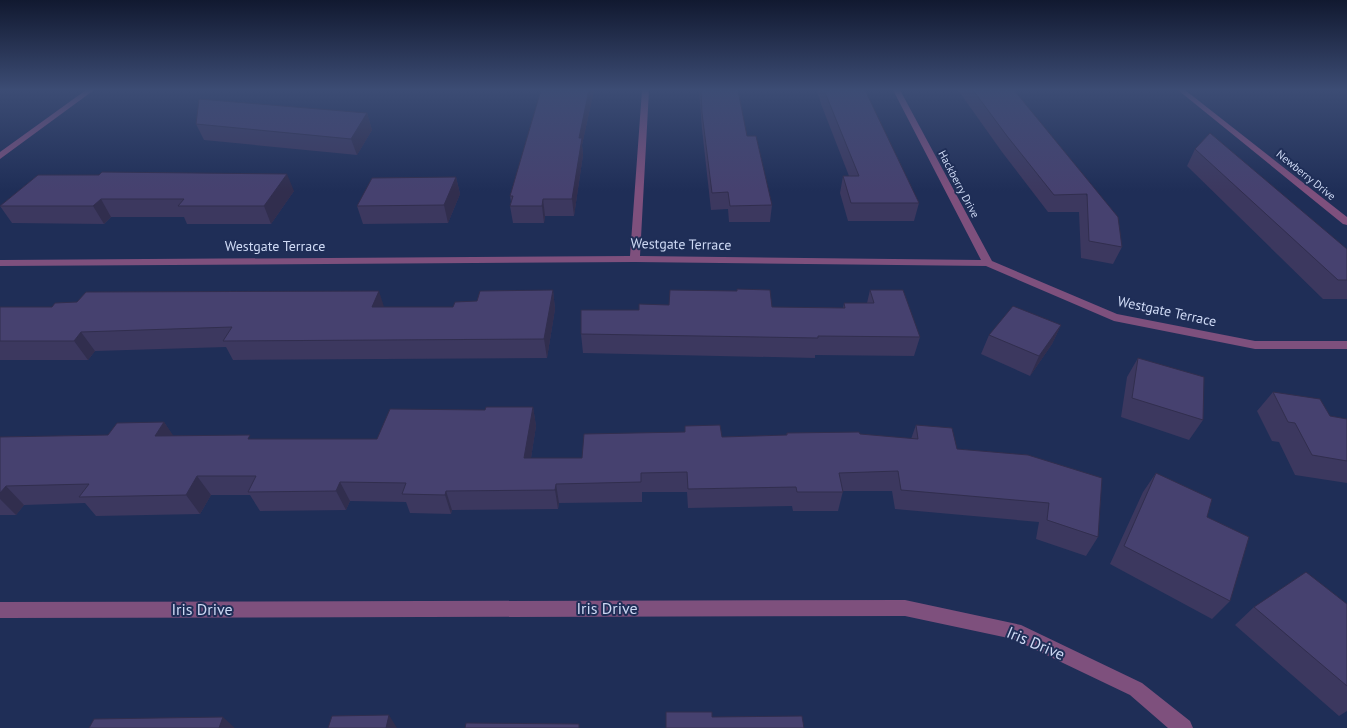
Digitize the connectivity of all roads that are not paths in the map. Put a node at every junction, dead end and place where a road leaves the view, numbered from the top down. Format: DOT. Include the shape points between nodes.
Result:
graph roads {
  1 [pos="44,124"];
  2 [pos="644,124"];
  3 [pos="915,124"];
  4 [pos="1224,124"];
  5 [pos="0,156"];
  6 [pos="1347,222"];
  7 [pos="635,259"];
  8 [pos="0,263"];
  9 [pos="988,263"];
  10 [pos="1347,345"];
  11 [pos="0,610"];
  12 [pos="1183,728"];
  1 -- 5 [label="street"];
  2 -- 7 [label="street"];
  3 -- 9 [label="street, Hackberry Drive"];
  4 -- 6 [label="street, Newberry Drive"];
  7 -- 8 [label="street, Westgate Terrace"];
  7 -- 9 [label="street, Westgate Terrace"];
  9 -- 10 [label="street, Westgate Terrace" via="1114,317 1255,345"];
  11 -- 12 [label="street, Iris Drive" via="905,608 1015,631 1136,689"];
}
